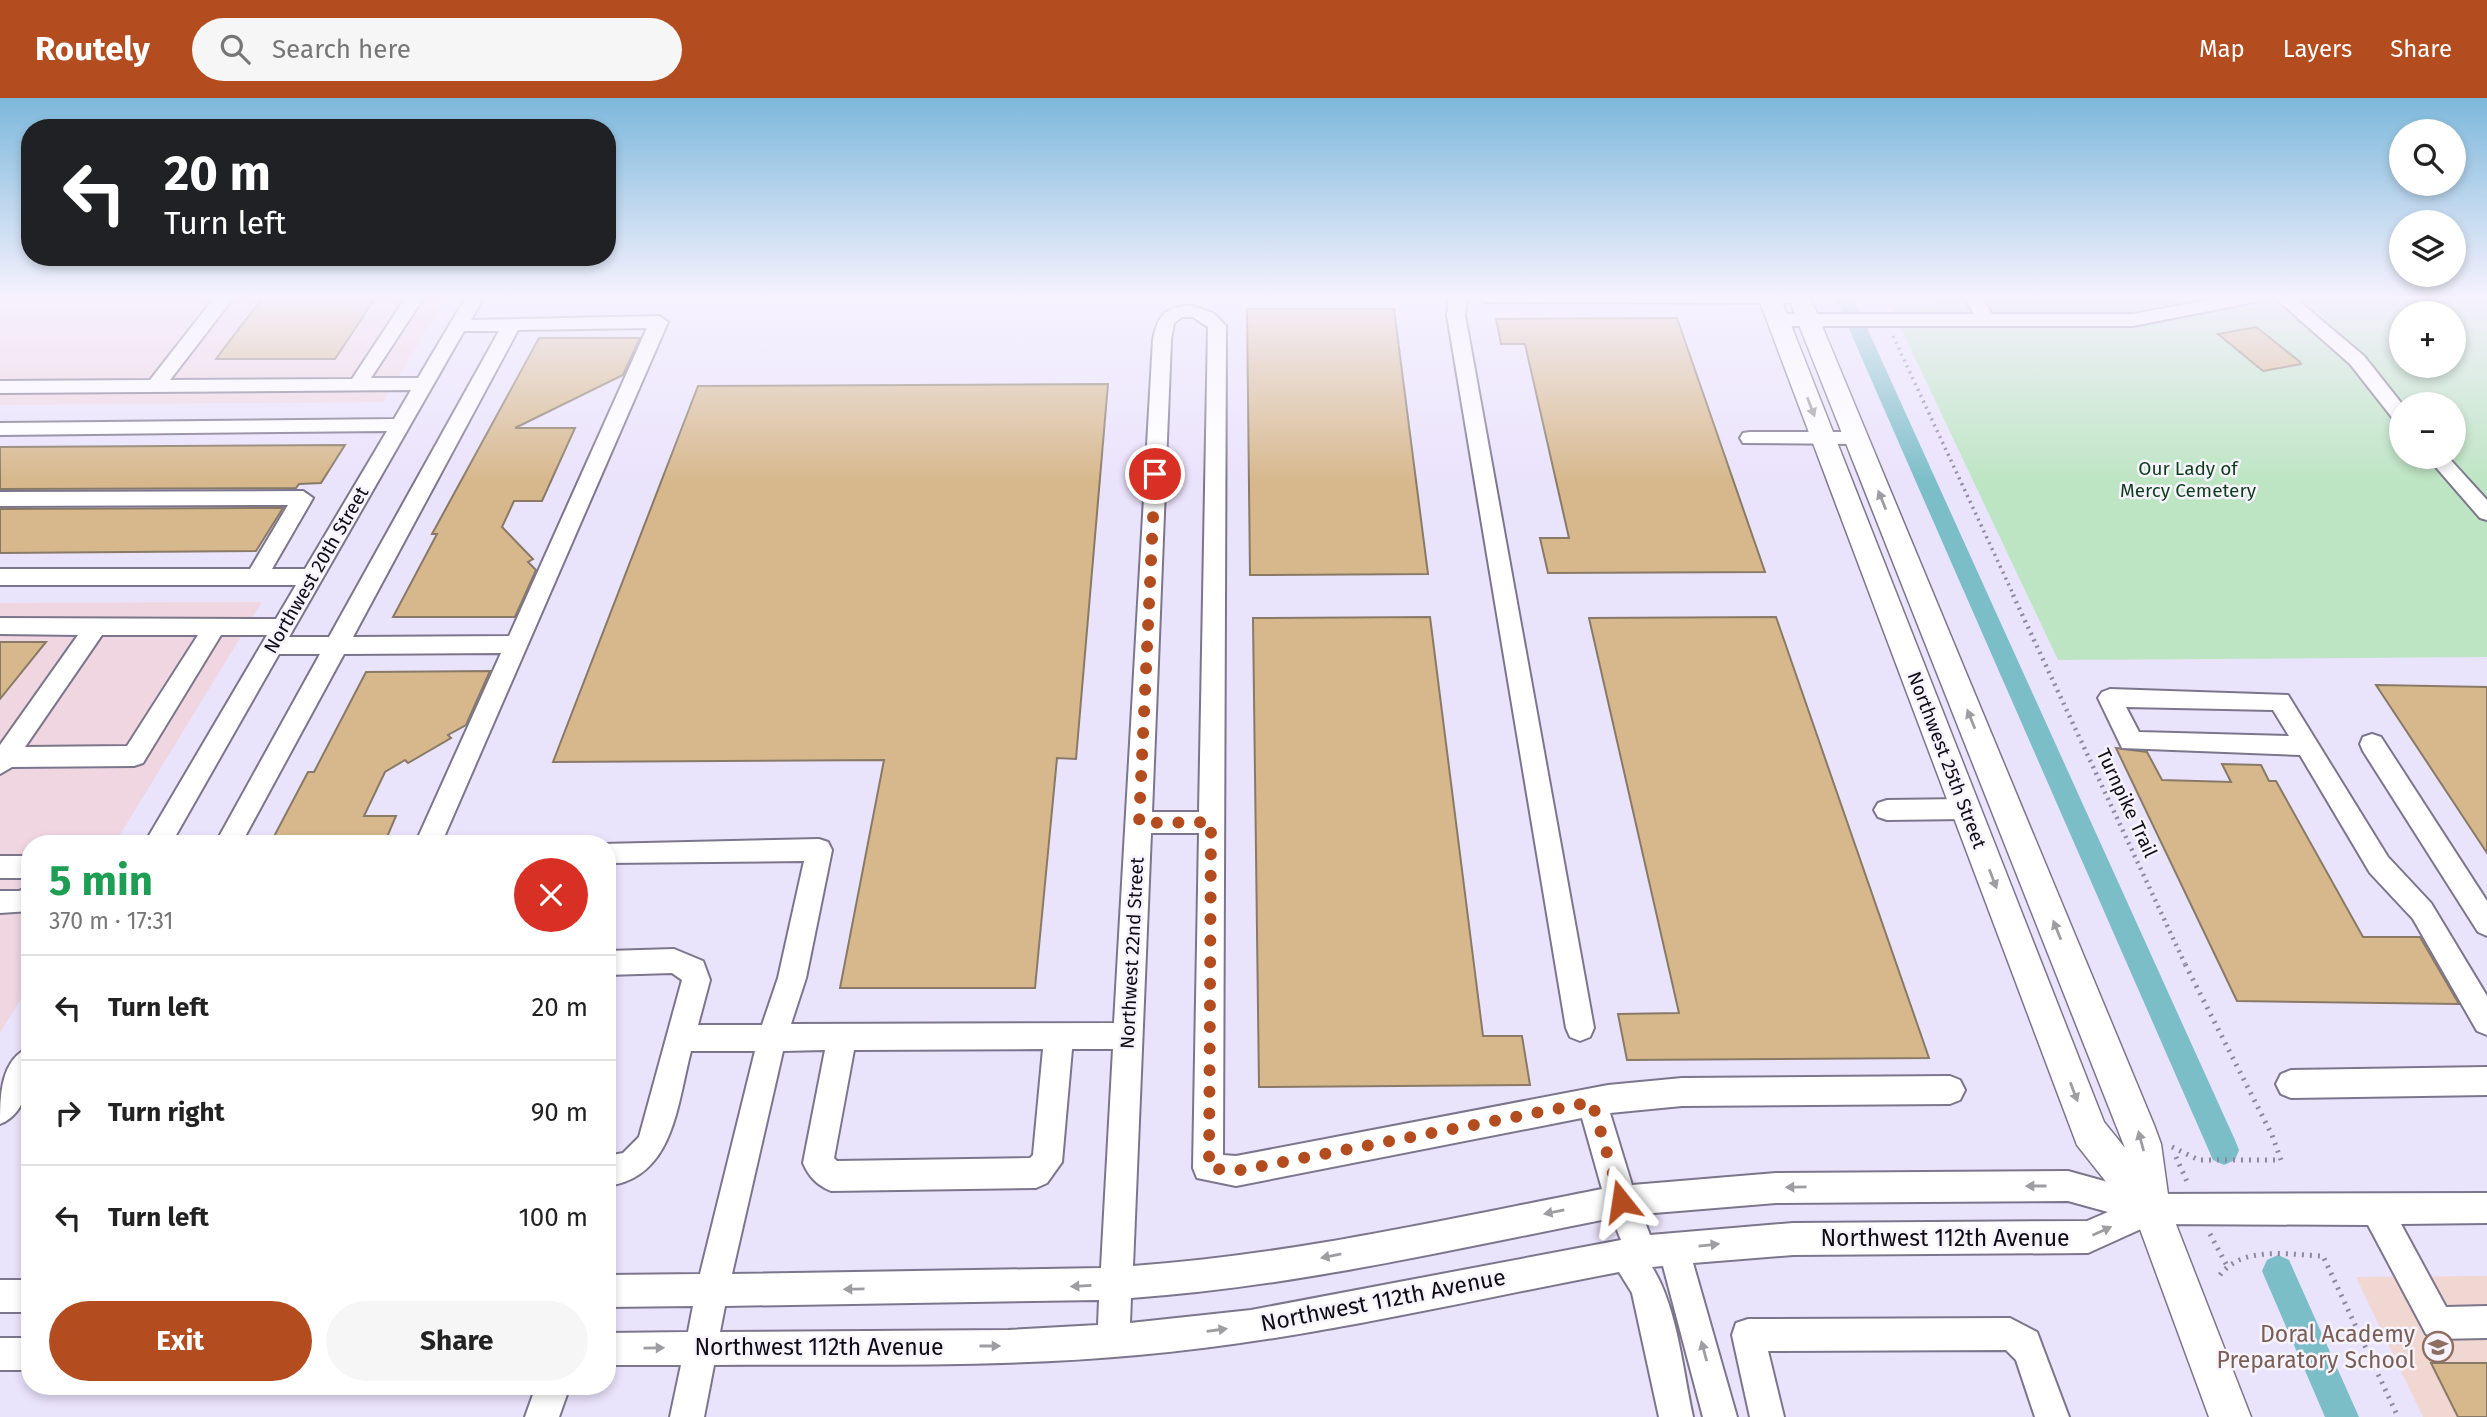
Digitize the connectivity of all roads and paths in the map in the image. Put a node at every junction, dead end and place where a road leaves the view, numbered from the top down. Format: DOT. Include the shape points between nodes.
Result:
graph roads {
  1 [pos="177,359"];
  2 [pos="374,359"];
  3 [pos="439,359"];
  4 [pos="493,359"];
  5 [pos="643,359"];
  6 [pos="1161,359"];
  7 [pos="1217,359"];
  8 [pos="1463,359"];
  9 [pos="1793,359"];
  10 [pos="1824,359"];
  11 [pos="1902,359"];
  12 [pos="2355,359"];
  13 [pos="357,384"];
  14 [pos="424,384"];
  15 [pos="155,386"];
  16 [pos="0,387"];
  17 [pos="2389,401"];
  18 [pos="401,425"];
  19 [pos="0,429"];
  20 [pos="1750,438"];
  21 [pos="1823,438"];
  22 [pos="1856,438"];
  23 [pos="2448,469"];
  24 [pos="0,499"];
  25 [pos="2487,513"];
  26 [pos="0,577"];
  27 [pos="313,577"];
  28 [pos="256,578"];
  29 [pos="0,626"];
  30 [pos="96,626"];
  31 [pos="215,626"];
  32 [pos="278,637"];
  33 [pos="517,644"];
  34 [pos="336,645"];
  35 [pos="2372,744"];
  36 [pos="2308,746"];
  37 [pos="3,761"];
  38 [pos="1965,809"];
  39 [pos="1888,810"];
  40 [pos="1211,822"];
  41 [pos="1139,823"];
  42 [pos="162,835"];
  43 [pos="233,835"];
  44 [pos="432,835"];
  45 [pos="616,852"];
  46 [pos="0,867"];
  47 [pos="21,867"];
  48 [pos="0,902"];
  49 [pos="21,902"];
  50 [pos="2487,924"];
  51 [pos="616,963"];
  52 [pos="2487,1022"];
  53 [pos="1580,1027"];
  54 [pos="1059,1035"];
  55 [pos="1128,1036"];
  56 [pos="680,1038"];
  57 [pos="772,1038"];
  58 [pos="842,1038"];
  59 [pos="21,1075"];
  60 [pos="2487,1081"];
  61 [pos="2291,1084"];
  62 [pos="1950,1090"];
  63 [pos="1592,1102"];
  64 [pos="0,1110"];
  65 [pos="2165,1141"];
  66 [pos="616,1168"];
  67 [pos="1621,1201"];
  68 [pos="2487,1208"];
  69 [pos="2151,1209"];
  70 [pos="2376,1209"];
  71 [pos="1673,1248"];
  72 [pos="1634,1253"];
  73 [pos="2221,1258"];
  74 [pos="2226,1264"];
  75 [pos="2220,1275"];
  76 [pos="1116,1284"];
  77 [pos="712,1291"];
  78 [pos="616,1292"];
  79 [pos="0,1296"];
  80 [pos="21,1296"];
  81 [pos="2487,1322"];
  82 [pos="1112,1341"];
  83 [pos="702,1348"];
  84 [pos="616,1349"];
  85 [pos="0,1354"];
  86 [pos="21,1354"];
  87 [pos="550,1395"];
  88 [pos="542,1417"];
  89 [pos="687,1417"];
  90 [pos="1676,1417"];
  91 [pos="1720,1417"];
  92 [pos="1767,1417"];
  93 [pos="2052,1417"];
  94 [pos="2230,1417"];
  95 [pos="2398,1417"];
  1 -- 15 [label="street"];
  2 -- 13 [label="street"];
  3 -- 14 [label="street, Northwest 20th Street"];
  4 -- 34 [label="street"];
  5 -- 33 [label="street"];
  6 -- 41 [label="street, Northwest 22nd Street"];
  7 -- 40 [label="street, Northwest 22nd Street"];
  8 -- 53 [label="street"];
  9 -- 21 [label="main road, Northwest 25th Street, one-way"];
  10 -- 22 [label="main road, Northwest 25th Street"];
  11 -- 65 [label="path, Turnpike Trail" via="2281,1160 2199,1160"];
  12 -- 17 [label="street"];
  13 -- 14 [label="street"];
  13 -- 15 [label="street"];
  14 -- 18 [label="street, Northwest 20th Street"];
  15 -- 16 [label="street"];
  18 -- 19 [label="street"];
  18 -- 27 [label="street, Northwest 20th Street"];
  20 -- 21 [label="street"];
  21 -- 22 [label="street"];
  21 -- 38 [label="main road, Northwest 25th Street"];
  69 -- 22 [label="main road, Northwest 25th Street, one-way" via="2143,1144"];
  23 -- 25 [label="street"];
  24 -- 28 [label="street" via="303,498"];
  26 -- 28 [label="street"];
  27 -- 28 [label="street"];
  27 -- 32 [label="street, Northwest 20th Street"];
  29 -- 30 [label="street"];
  30 -- 31 [label="street"];
  30 -- 37 [label="street"];
  31 -- 32 [label="street"];
  31 -- 37 [label="street" via="134,756"];
  32 -- 34 [label="street"];
  32 -- 42 [label="street, Northwest 20th Street"];
  33 -- 34 [label="street"];
  33 -- 44 [label="street"];
  34 -- 43 [label="street"];
  35 -- 50 [label="street"];
  36 -- 36 [label="street" via="2280,701 2110,698 2130,741"];
  36 -- 52 [label="street" via="2379,865 2422,911"];
  38 -- 39 [label="street"];
  38 -- 69 [label="main road, Northwest 25th Street, one-way" via="2090,1133"];
  40 -- 41 [label="street"];
  40 -- 63 [label="street" via="1209,1168 1236,1171"];
  41 -- 55 [label="street, Northwest 22nd Street"];
  45 -- 57 [label="street" via="819,850 792,978"];
  46 -- 47 [label="street"];
  48 -- 49 [label="street"];
  51 -- 56 [label="street" via="674,961 693,970 696,980"];
  54 -- 55 [label="street"];
  54 -- 58 [label="street"];
  54 -- 58 [label="street" via="1047,1162 1037,1173 831,1176 818,1163"];
  55 -- 76 [label="street, Northwest 22nd Street"];
  56 -- 57 [label="street"];
  56 -- 66 [label="street" via="652,1143 638,1161"];
  57 -- 58 [label="street"];
  57 -- 77 [label="street"];
  59 -- 64 [label="street"];
  60 -- 61 [label="street"];
  62 -- 63 [label="street" via="1682,1092"];
  63 -- 67 [label="street"];
  69 -- 67 [label="street, Northwest 112th Avenue, one-way" via="2068,1186 1776,1188"];
  67 -- 72 [label="street"];
  67 -- 76 [label="street, Northwest 112th Avenue, one-way" via="1301,1262"];
  68 -- 70 [label="street, Northwest 112th Avenue"];
  69 -- 70 [label="street, Northwest 112th Avenue"];
  71 -- 69 [label="street, Northwest 112th Avenue, one-way" via="1793,1239 2088,1237"];
  69 -- 94 [label="main road, Northwest 25th Street"];
  70 -- 81 [label="street" via="2437,1323"];
  71 -- 72 [label="street, Northwest 112th Avenue"];
  91 -- 71 [label="street, one-way"];
  82 -- 72 [label="street, Northwest 112th Avenue, one-way" via="1251,1326"];
  72 -- 90 [label="street" via="1660,1337"];
  73 -- 74 [label="path"];
  74 -- 75 [label="path"];
  74 -- 95 [label="path" via="2248,1256 2323,1256"];
  76 -- 77 [label="street, Northwest 112th Avenue, one-way"];
  76 -- 82 [label="street, Northwest 22nd Street"];
  77 -- 78 [label="street, Northwest 112th Avenue"];
  77 -- 83 [label="street"];
  79 -- 80 [label="street"];
  83 -- 82 [label="street, Northwest 112th Avenue, one-way"];
  84 -- 83 [label="street, Northwest 112th Avenue, one-way"];
  83 -- 89 [label="street"];
  85 -- 86 [label="street"];
  87 -- 88 [label="street"];
  92 -- 93 [label="street" via="1748,1335 2010,1334 2030,1353"];
}
